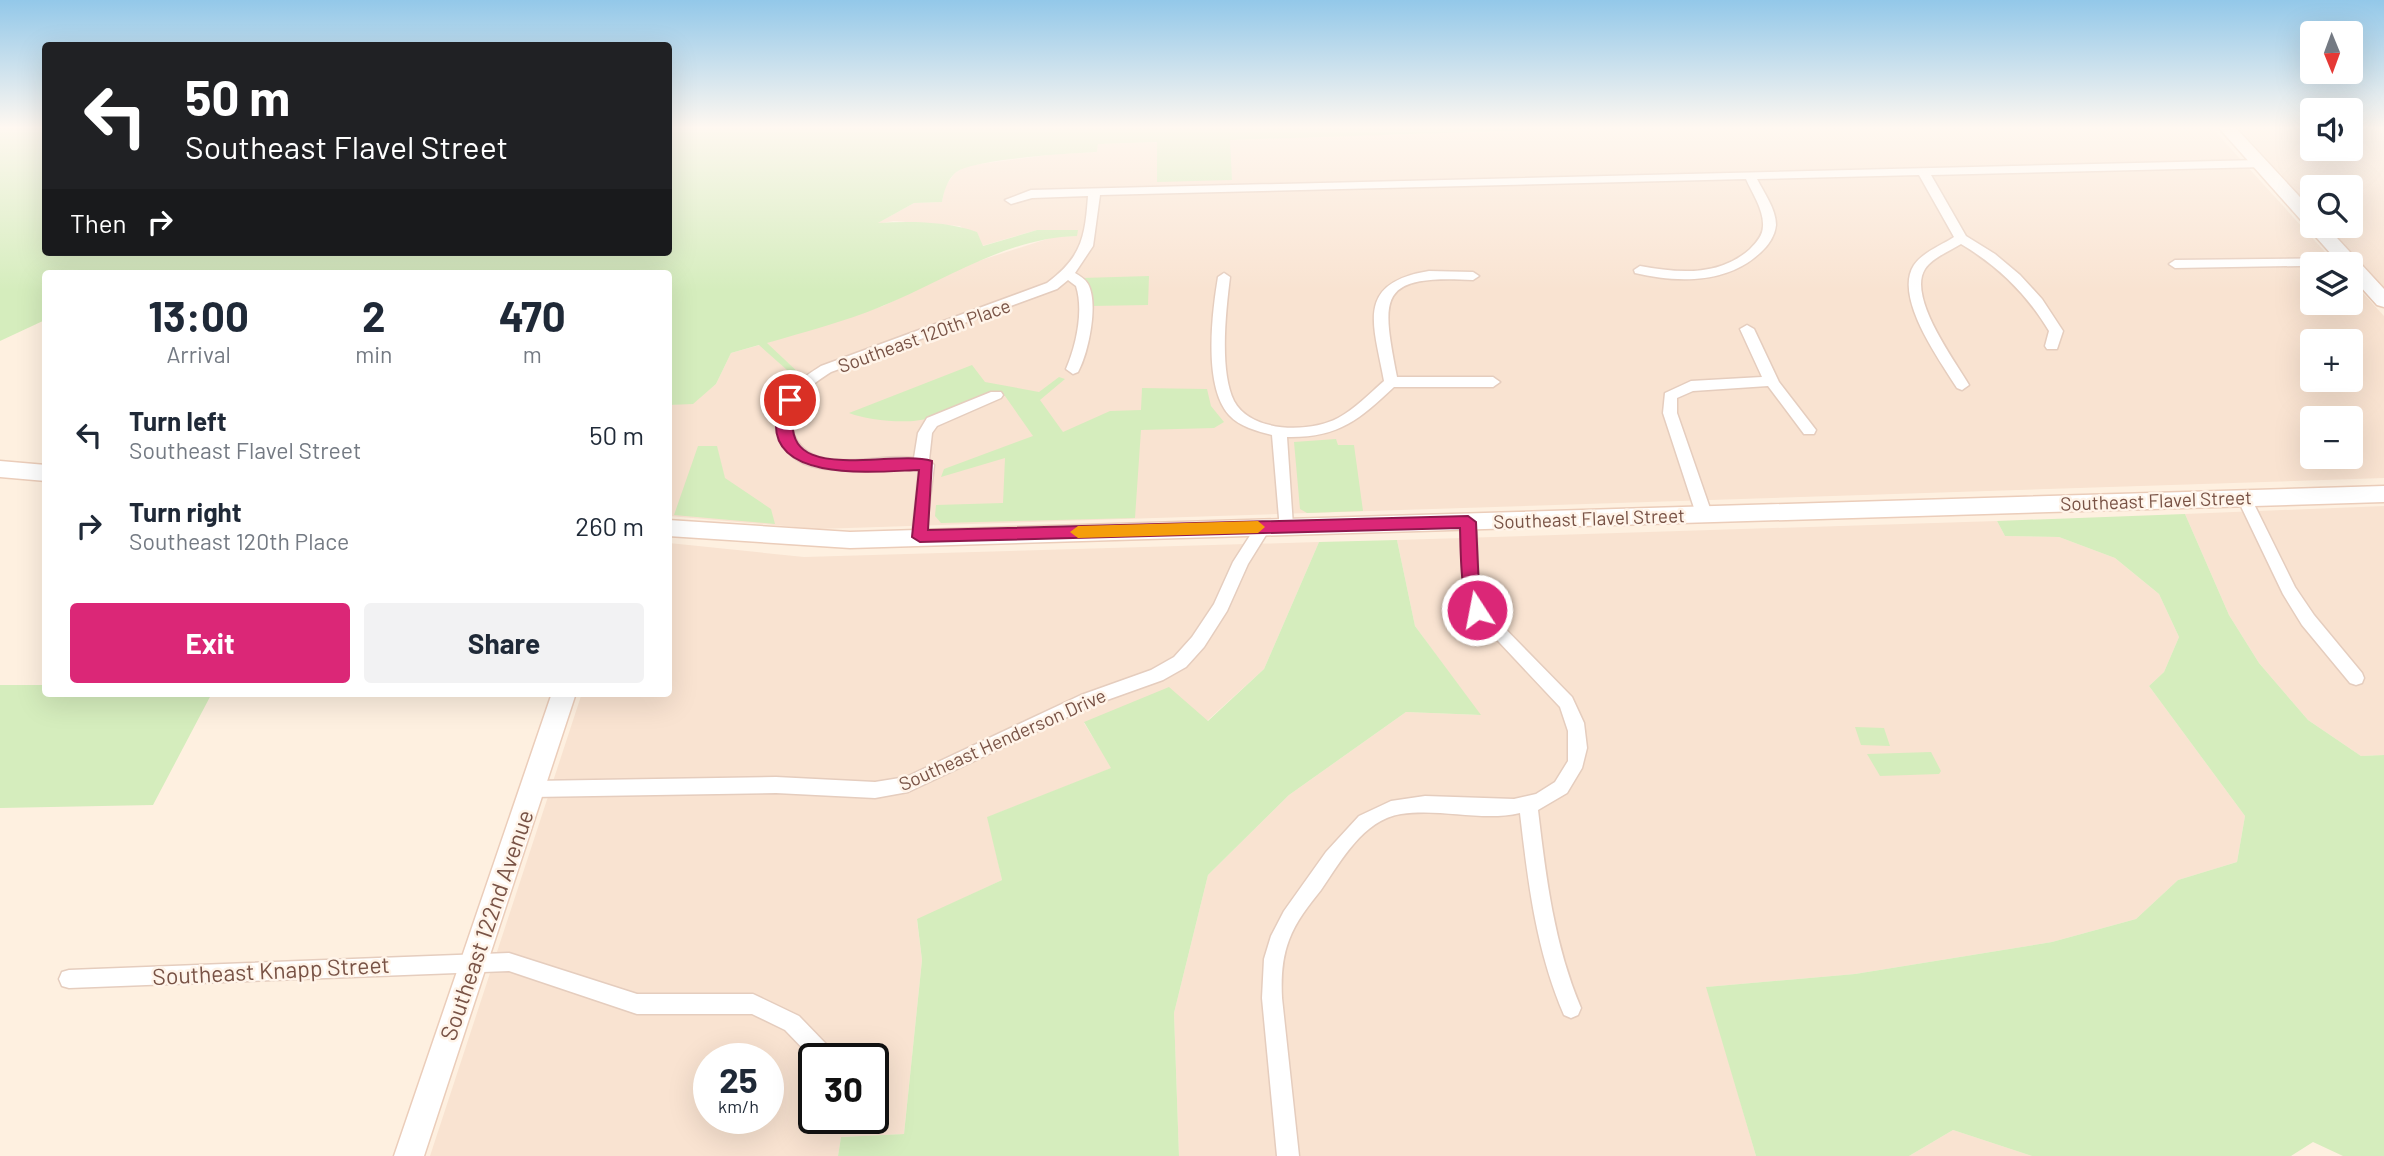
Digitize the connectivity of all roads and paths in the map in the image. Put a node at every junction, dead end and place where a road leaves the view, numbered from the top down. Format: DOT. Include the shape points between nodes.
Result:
graph roads {
  1 [pos="1506,182"];
  2 [pos="1752,182"];
  3 [pos="1929,182"];
  4 [pos="2276,182"];
  5 [pos="1094,192"];
  6 [pos="1011,200"];
  7 [pos="2300,208"];
  8 [pos="1961,238"];
  9 [pos="2327,238"];
  10 [pos="2340,252"];
  11 [pos="2300,263"];
  12 [pos="2175,264"];
  13 [pos="1640,270"];
  14 [pos="1068,275"];
  15 [pos="1473,276"];
  16 [pos="1224,277"];
  17 [pos="2363,278"];
  18 [pos="2384,301"];
  19 [pos="1747,329"];
  20 [pos="2052,346"];
  21 [pos="1073,369"];
  22 [pos="1769,381"];
  23 [pos="1391,382"];
  24 [pos="1493,382"];
  25 [pos="1962,385"];
  26 [pos="996,395"];
  27 [pos="1809,430"];
  28 [pos="1279,431"];
  29 [pos="921,463"];
  30 [pos="0,469"];
  31 [pos="42,473"];
  32 [pos="2384,494"];
  33 [pos="2245,498"];
  34 [pos="1704,514"];
  35 [pos="1468,522"];
  36 [pos="1274,527"];
  37 [pos="672,528"];
  38 [pos="920,537"];
  39 [pos="2356,678"];
  40 [pos="563,697"];
  41 [pos="532,789"];
  42 [pos="1528,804"];
  43 [pos="474,962"];
  44 [pos="69,979"];
  45 [pos="1571,1007"];
  46 [pos="811,1043"];
  47 [pos="409,1156"];
  48 [pos="1288,1156"];
  1 -- 5 [label="street"];
  2 -- 13 [label="street" via="1769,222 1765,240 1751,255 1718,272 1679,275"];
  3 -- 8 [label="street"];
  4 -- 7 [label="street"];
  5 -- 6 [label="street" via="1031,194"];
  5 -- 14 [label="street, Southeast 120th Place" via="1090,240"];
  8 -- 20 [label="street" via="1992,256 2031,292 2056,331"];
  8 -- 25 [label="street" via="1921,266 1913,286 1918,306"];
  9 -- 10 [label="street"];
  11 -- 12 [label="street"];
  14 -- 21 [label="street" via="1079,282 1085,294 1080,356"];
  14 -- 29 [label="street, Southeast 120th Place" via="1032,296 826,369 797,390 786,409 786,437 810,460 835,466"];
  15 -- 23 [label="street" via="1421,276 1395,285 1387,294 1380,318"];
  16 -- 28 [label="street" via="1220,310 1226,400 1246,422"];
  17 -- 18 [label="street"];
  19 -- 22 [label="street"];
  22 -- 27 [label="street"];
  22 -- 34 [label="street" via="1690,386 1670,397 1670,413"];
  23 -- 24 [label="street"];
  23 -- 28 [label="street" via="1331,428"];
  26 -- 29 [label="street" via="932,422 925,433"];
  28 -- 36 [label="street"];
  29 -- 38 [label="street" via="928,471"];
  30 -- 31 [label="street"];
  32 -- 33 [label="street, Southeast Flavel Street"];
  33 -- 34 [label="street, Southeast Flavel Street"];
  33 -- 39 [label="street" via="2289,590"];
  34 -- 35 [label="street, Southeast Flavel Street"];
  35 -- 36 [label="street, Southeast Flavel Street"];
  35 -- 42 [label="street" via="1471,589 1477,610 1560,694 1575,720 1578,751 1571,773 1559,788"];
  36 -- 38 [label="street, Southeast Flavel Street"];
  36 -- 41 [label="street, Southeast Henderson Drive" via="1241,562 1222,607 1180,662 908,783 875,790 776,785"];
  37 -- 38 [label="street, Southeast Flavel Street" via="818,539"];
  40 -- 41 [label="street, Southeast 122nd Avenue"];
  41 -- 43 [label="street, Southeast 122nd Avenue"];
  42 -- 45 [label="street" via="1549,951"];
  42 -- 48 [label="street" via="1499,808 1421,803 1385,809 1345,842 1294,911 1277,944 1271,976"];
  43 -- 44 [label="street, Southeast Knapp Street"];
  43 -- 46 [label="street, Southeast Knapp Street" via="530,966 637,1004 753,1004 792,1023"];
  43 -- 47 [label="street, Southeast 122nd Avenue"];
}
